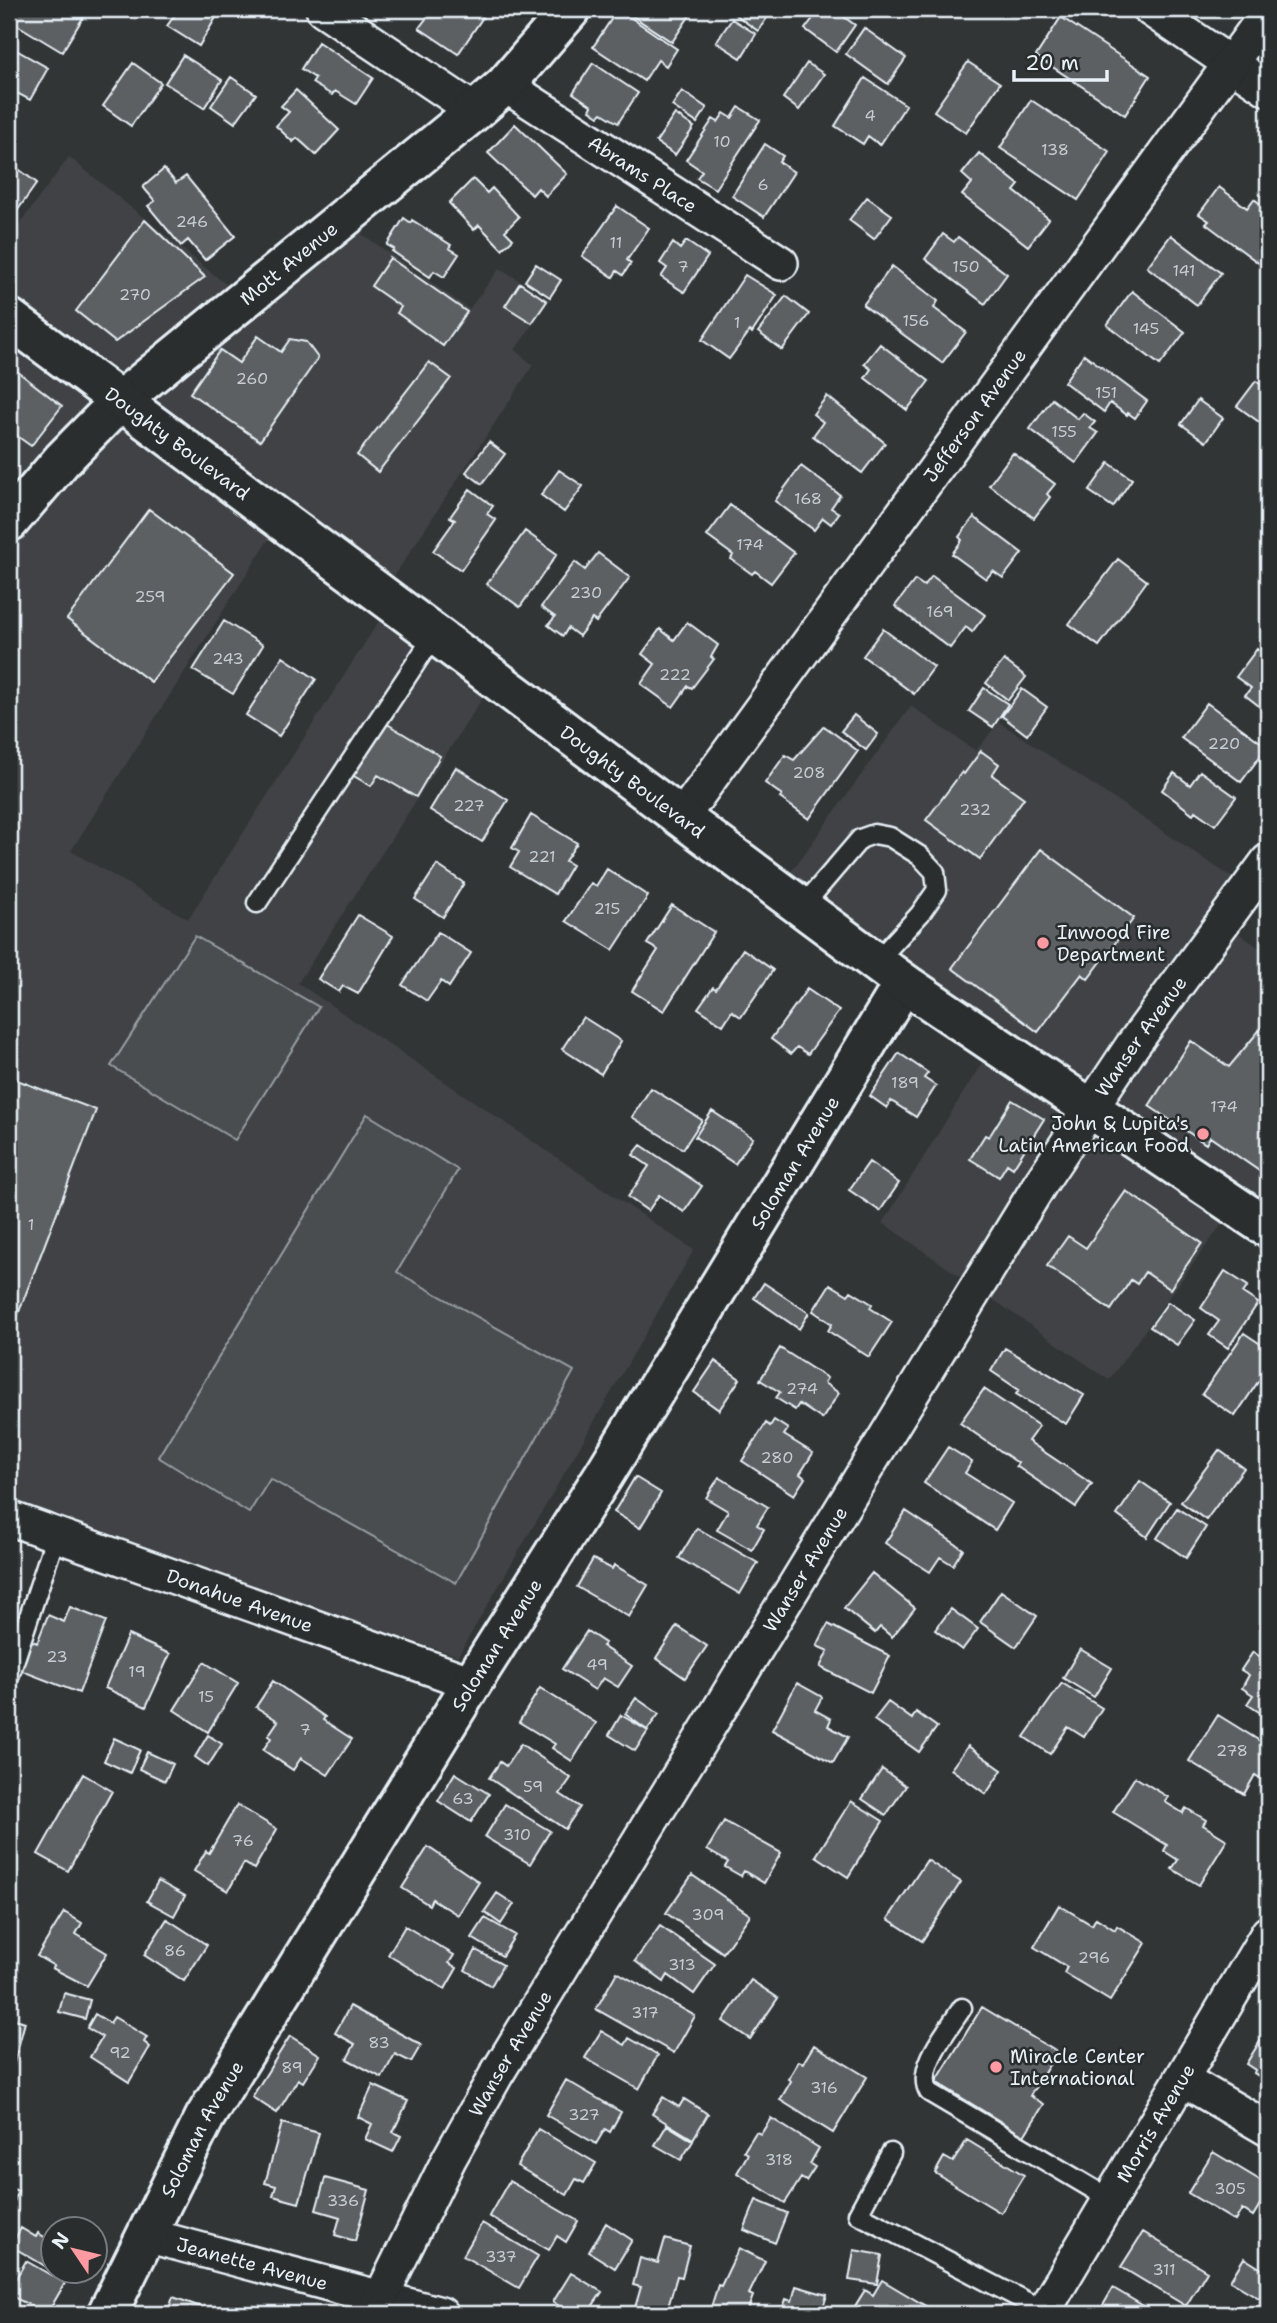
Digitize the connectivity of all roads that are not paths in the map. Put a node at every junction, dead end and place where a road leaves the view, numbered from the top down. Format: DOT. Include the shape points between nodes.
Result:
graph roads {
  1 [pos="323,9"];
  2 [pos="571,9"];
  3 [pos="1150,9"];
  4 [pos="1268,12"];
  5 [pos="1232,62"];
  6 [pos="505,85"];
  7 [pos="1268,89"];
  8 [pos="475,111"];
  9 [pos="780,263"];
  10 [pos="9,318"];
  11 [pos="121,400"];
  12 [pos="9,522"];
  13 [pos="435,634"];
  14 [pos="682,817"];
  15 [pos="1268,862"];
  16 [pos="257,903"];
  17 [pos="802,907"];
  18 [pos="890,972"];
  19 [pos="1091,1110"];
  20 [pos="1268,1228"];
  21 [pos="9,1518"];
  22 [pos="56,1535"];
  23 [pos="9,1677"];
  24 [pos="472,1683"];
  25 [pos="1268,1933"];
  26 [pos="962,2008"];
  27 [pos="1182,2079"];
  28 [pos="1268,2129"];
  29 [pos="891,2153"];
  30 [pos="1110,2199"];
  31 [pos="146,2235"];
  32 [pos="380,2299"];
  33 [pos="1043,2313"];
  34 [pos="107,2314"];
  35 [pos="440,2314"];
  1 -- 8 [label="street"];
  2 -- 6 [label="street, Mott Avenue"];
  3 -- 5 [label="street"];
  4 -- 5 [label="street, Jefferson Avenue"];
  5 -- 7 [label="street"];
  5 -- 14 [label="street, Jefferson Avenue"];
  6 -- 8 [label="street, Mott Avenue"];
  6 -- 9 [label="street, Abrams Place"];
  8 -- 11 [label="street, Mott Avenue"];
  10 -- 11 [label="street, Doughty Boulevard"];
  11 -- 12 [label="street, Mott Avenue"];
  11 -- 13 [label="street, Doughty Boulevard"];
  13 -- 14 [label="street, Doughty Boulevard"];
  13 -- 16 [label="lane"];
  14 -- 17 [label="street, Doughty Boulevard"];
  15 -- 19 [label="street, Wanser Avenue" via="1132,1046"];
  17 -- 18 [label="street, Doughty Boulevard"];
  17 -- 18 [label="lane" via="860,839 874,834 890,837 920,856 935,872 937,890"];
  18 -- 19 [label="street, Doughty Boulevard"];
  18 -- 24 [label="street, Soloman Avenue" via="605,1474"];
  19 -- 20 [label="street, Doughty Boulevard"];
  19 -- 32 [label="street, Wanser Avenue" via="915,1385 496,2075"];
  21 -- 22 [label="street, Donahue Avenue"];
  22 -- 23 [label="lane"];
  22 -- 24 [label="street, Donahue Avenue"];
  24 -- 31 [label="street, Soloman Avenue" via="205,2118"];
  25 -- 27 [label="street, Morris Avenue"];
  26 -- 30 [label="lane" via="929,2061 924,2077 929,2092"];
  27 -- 28 [label="street"];
  27 -- 30 [label="street, Morris Avenue"];
  29 -- 33 [label="lane" via="858,2214"];
  30 -- 33 [label="street, Morris Avenue"];
  31 -- 32 [label="street, Jeanette Avenue"];
  31 -- 34 [label="street, Soloman Avenue"];
  32 -- 35 [label="street, Jeanette Avenue"];
}
